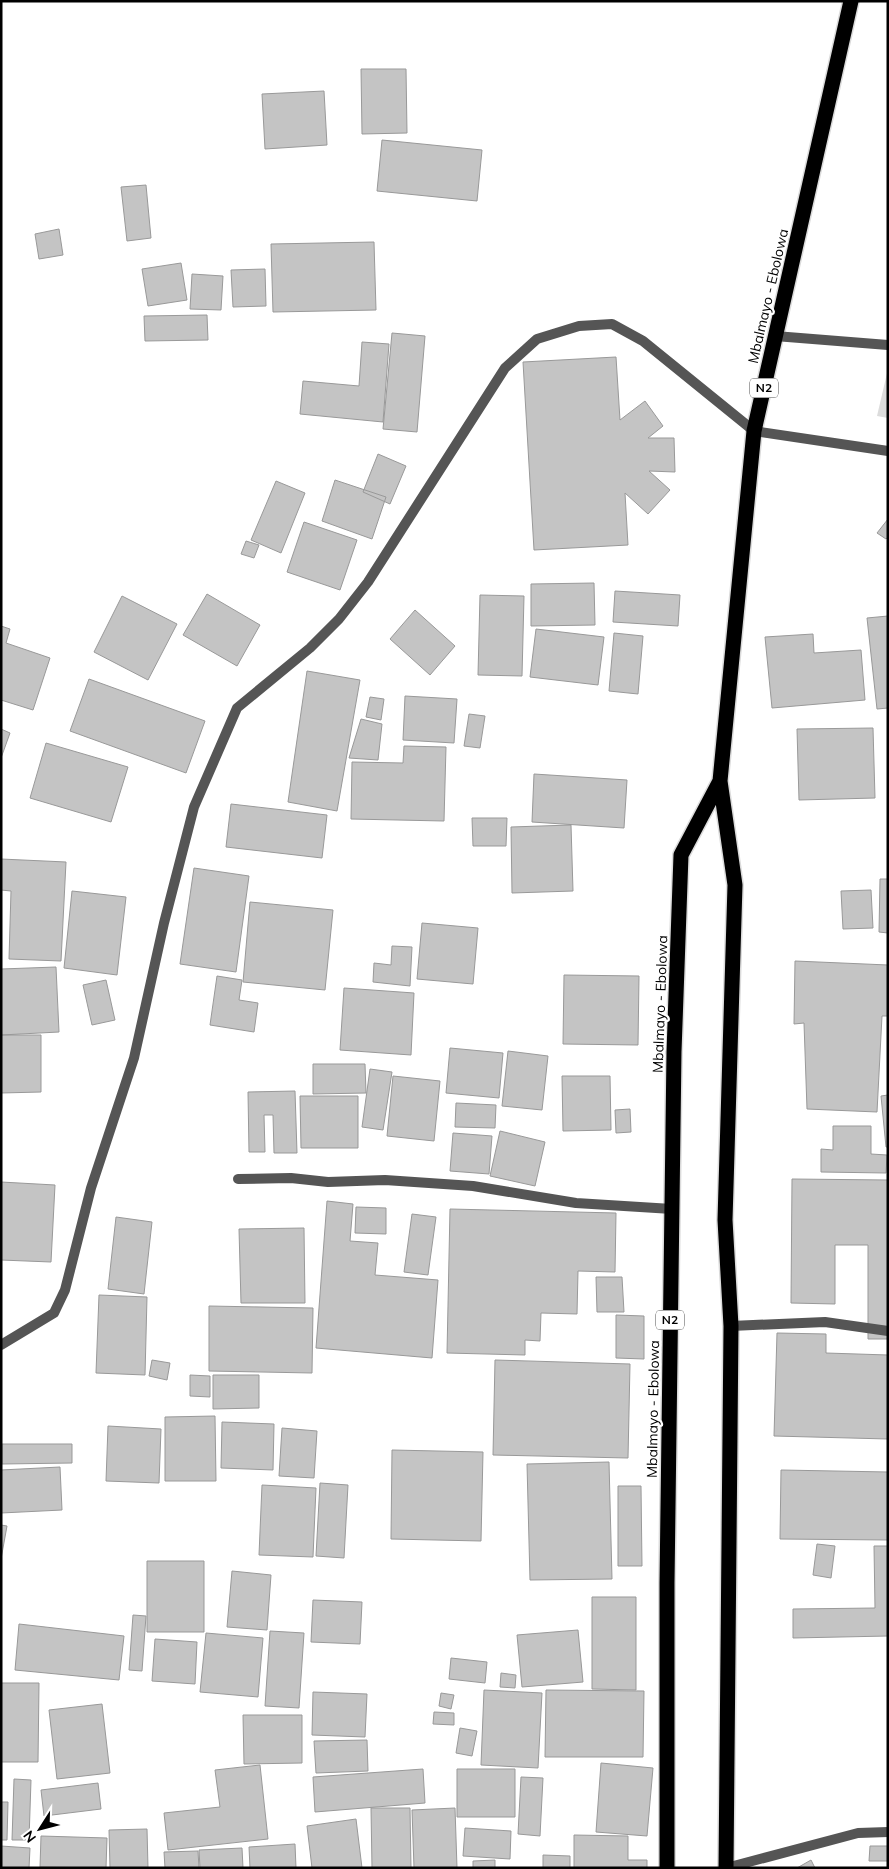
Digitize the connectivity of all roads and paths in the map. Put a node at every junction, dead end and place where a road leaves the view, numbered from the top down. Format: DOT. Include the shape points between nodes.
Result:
graph roads {
  1 [pos="851,1"];
  2 [pos="776,336"];
  3 [pos="888,346"];
  4 [pos="754,431"];
  5 [pos="888,451"];
  6 [pos="720,781"];
  7 [pos="238,1179"];
  8 [pos="672,1209"];
  9 [pos="731,1326"];
  10 [pos="888,1330"];
  11 [pos="1,1345"];
  12 [pos="888,1832"];
  13 [pos="667,1868"];
  14 [pos="726,1868"];
  1 -- 2 [label="highway, Mbalmayo - Ebolowa / N2"];
  2 -- 3 [label="street"];
  2 -- 4 [label="highway, Mbalmayo - Ebolowa / N2"];
  4 -- 5 [label="street"];
  4 -- 6 [label="highway, Mbalmayo - Ebolowa / N2"];
  4 -- 11 [label="street" via="643,341 612,324 579,326 537,339 505,368 368,582 339,619 310,648 237,708 194,807 134,1058 91,1188 64,1290 54,1312"];
  6 -- 8 [label="highway, Mbalmayo - Ebolowa / N2" via="681,855"];
  6 -- 9 [label="highway, Mbalmayo - Ebolowa / N2" via="735,885 725,1220"];
  7 -- 8 [label="street" via="385,1180 473,1186 576,1203"];
  8 -- 13 [label="highway, Mbalmayo - Ebolowa / N2"];
  9 -- 10 [label="street" via="825,1322"];
  9 -- 14 [label="highway, Mbalmayo - Ebolowa / N2"];
  12 -- 14 [label="street" via="858,1832"];
}
